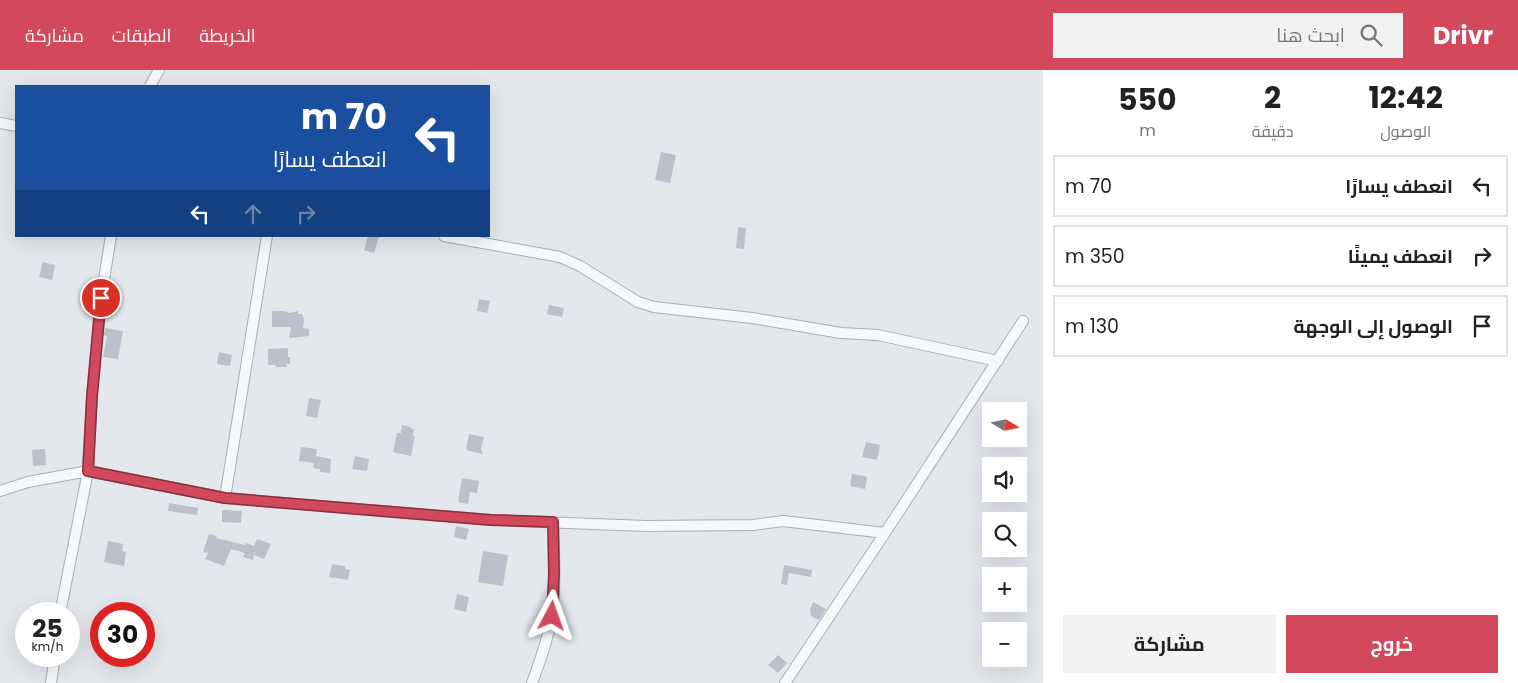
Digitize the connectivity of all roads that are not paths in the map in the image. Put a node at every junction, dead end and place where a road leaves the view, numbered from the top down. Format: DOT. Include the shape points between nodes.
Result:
graph roads {
  1 [pos="158,70"];
  2 [pos="150,85"];
  3 [pos="0,124"];
  4 [pos="15,126"];
  5 [pos="110,237"];
  6 [pos="267,237"];
  7 [pos="449,237"];
  8 [pos="1023,321"];
  9 [pos="998,361"];
  10 [pos="88,471"];
  11 [pos="0,491"];
  12 [pos="225,498"];
  13 [pos="553,522"];
  14 [pos="885,533"];
  15 [pos="62,602"];
  16 [pos="54,667"];
  17 [pos="51,683"];
  18 [pos="532,683"];
  19 [pos="785,683"];
  1 -- 2 [label="street"];
  3 -- 4 [label="street"];
  5 -- 10 [label="street" via="101,298"];
  6 -- 12 [label="street"];
  7 -- 9 [label="street" via="560,258 580,266 638,302 654,307 752,318 841,333 878,335"];
  8 -- 9 [label="street"];
  9 -- 14 [label="street"];
  10 -- 11 [label="street" via="28,482"];
  10 -- 12 [label="street"];
  10 -- 15 [label="street"];
  12 -- 13 [label="street" via="491,520"];
  13 -- 14 [label="street" via="646,526 753,525 782,521"];
  13 -- 18 [label="street" via="552,616"];
  14 -- 19 [label="street"];
  16 -- 17 [label="street"];
}
